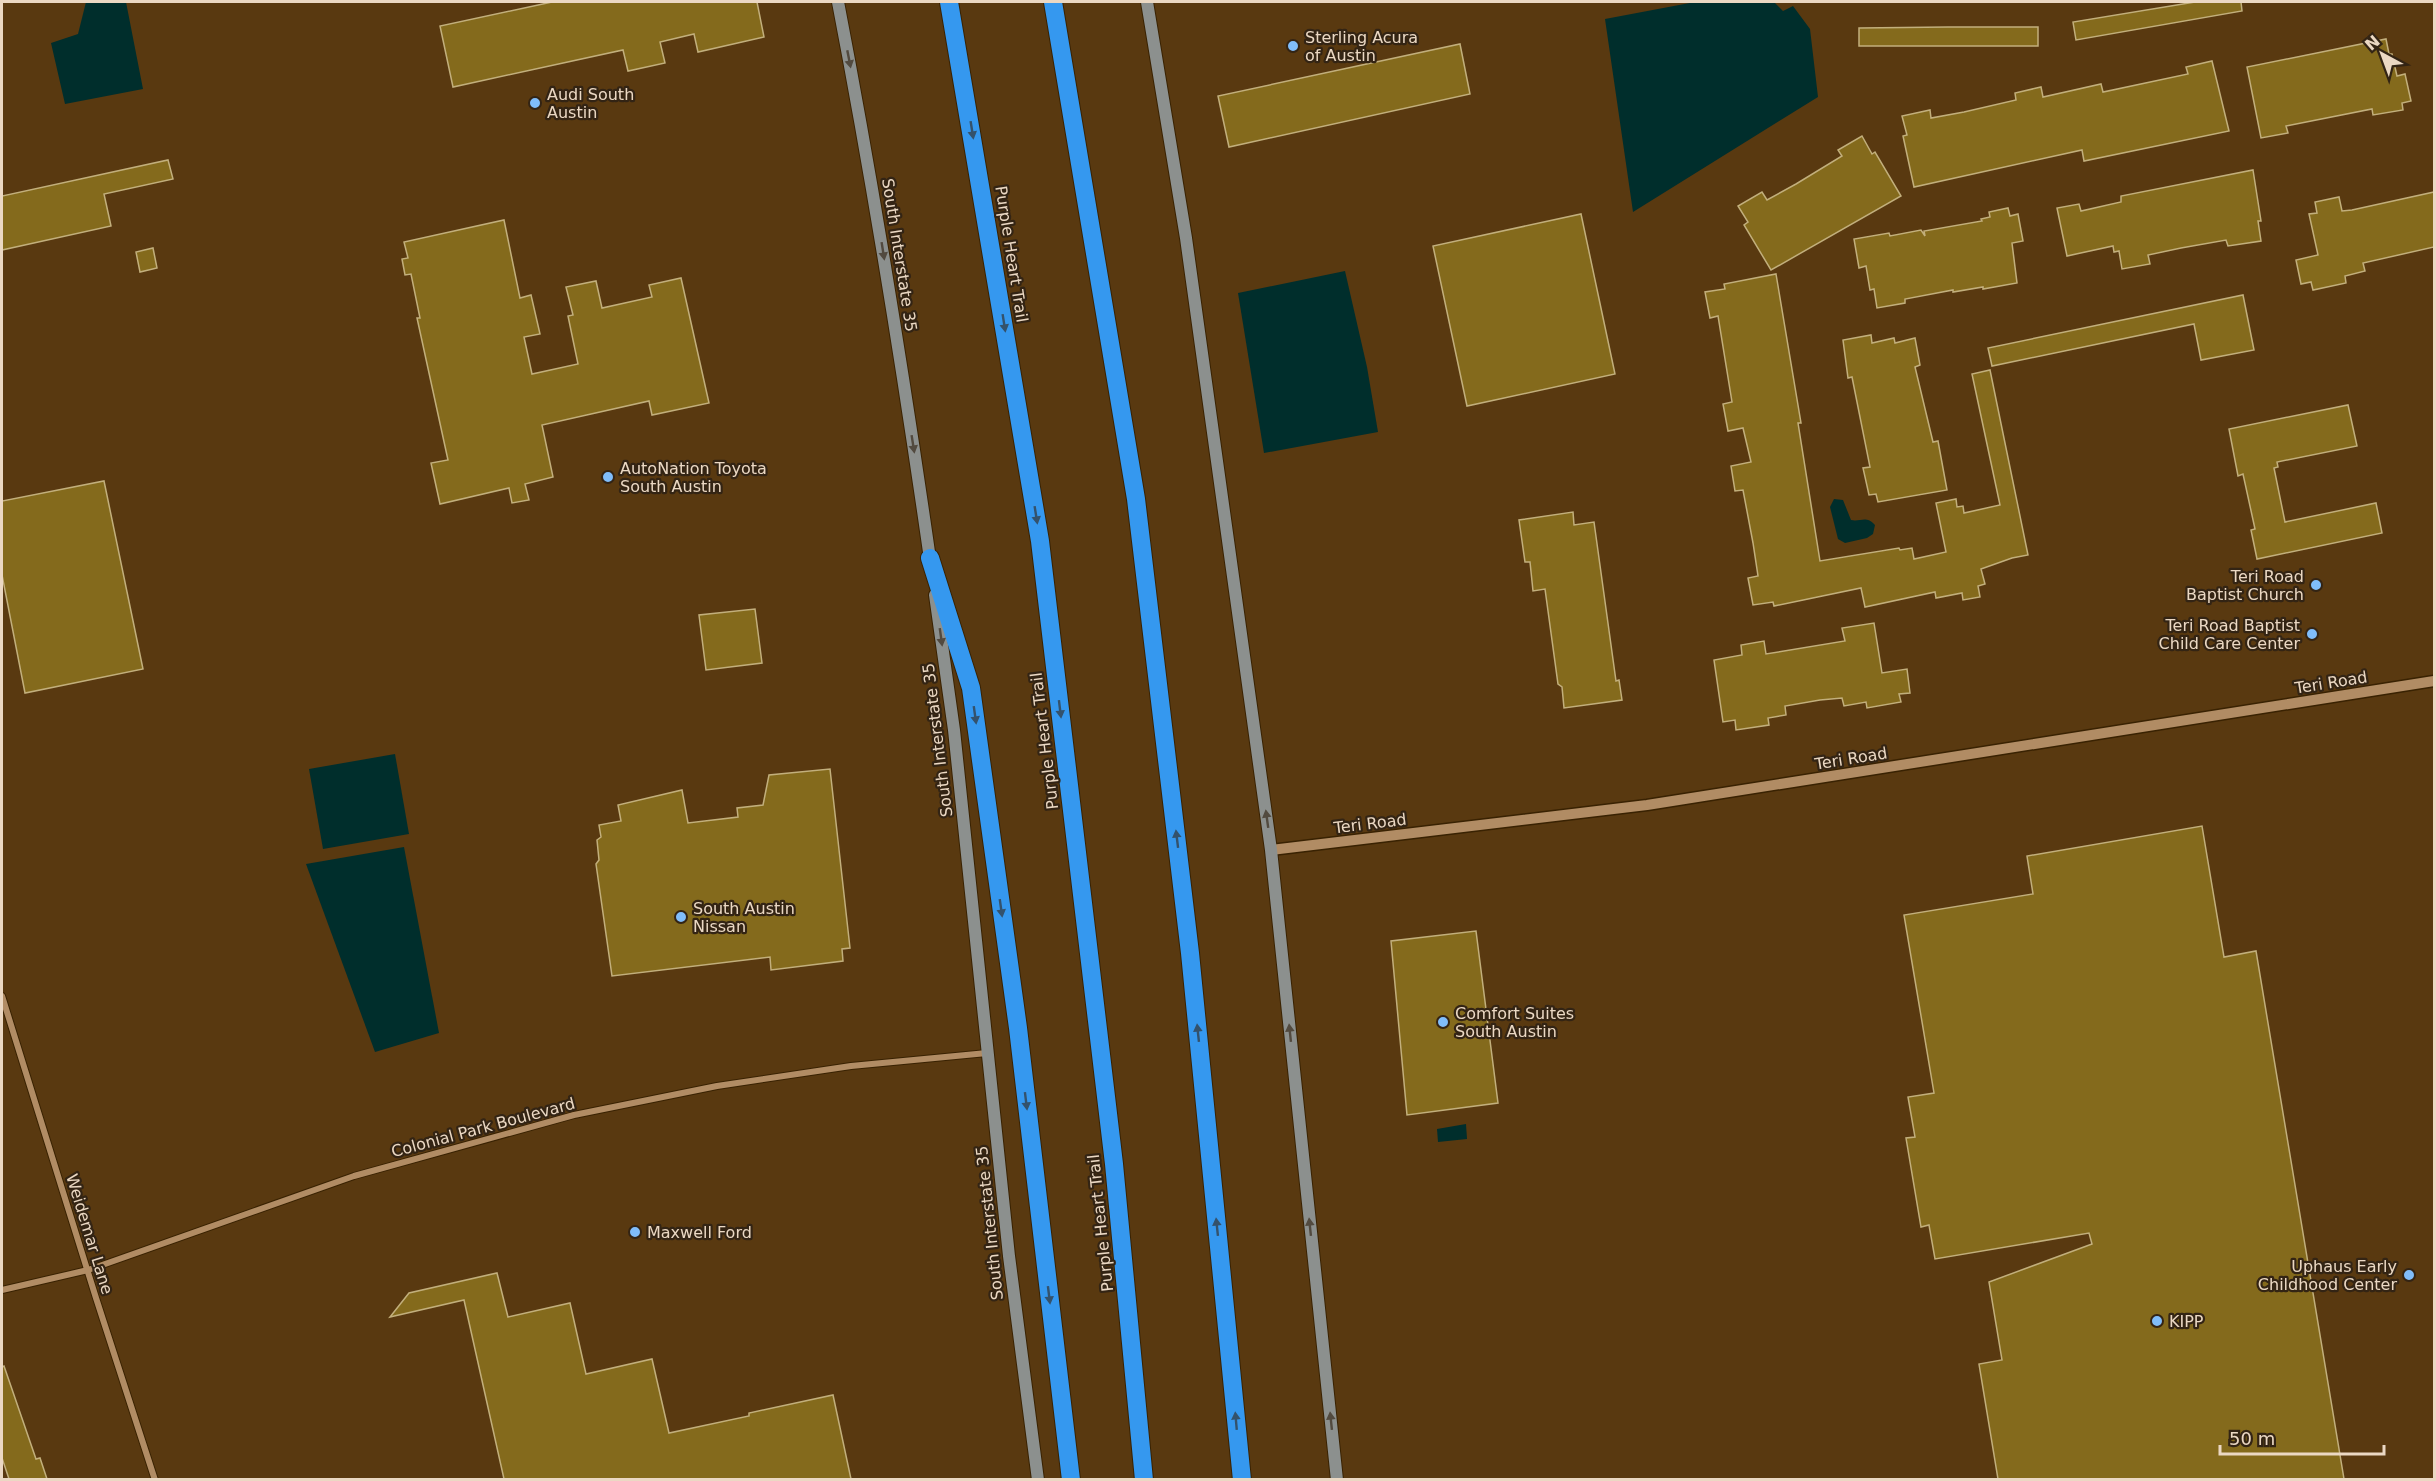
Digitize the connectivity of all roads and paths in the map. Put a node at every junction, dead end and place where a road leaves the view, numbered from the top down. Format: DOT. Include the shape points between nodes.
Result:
graph roads {
  1 [pos="838,2"];
  2 [pos="941,2"];
  3 [pos="949,2"];
  4 [pos="1053,2"];
  5 [pos="1147,2"];
  6 [pos="962,73"];
  7 [pos="930,558"];
  8 [pos="2434,681"];
  9 [pos="1271,850"];
  10 [pos="2,996"];
  11 [pos="987,1053"];
  12 [pos="88,1270"];
  13 [pos="2,1290"];
  14 [pos="155,1479"];
  15 [pos="1038,1479"];
  16 [pos="1071,1479"];
  17 [pos="1144,1479"];
  18 [pos="1242,1479"];
  19 [pos="1337,1479"];
  1 -- 7 [label="main road, South Interstate 35, one-way" via="873,189"];
  2 -- 6 [label="highway"];
  3 -- 6 [label="highway, Purple Heart Trail"];
  18 -- 4 [label="highway, one-way" via="1190,953 1136,499"];
  9 -- 5 [label="main road, one-way" via="1186,238"];
  6 -- 17 [label="highway, Purple Heart Trail, one-way" via="1040,541 1114,1164"];
  7 -- 11 [label="main road, South Interstate 35, one-way" via="954,730"];
  7 -- 16 [label="highway, one-way" via="971,688 1018,1028"];
  8 -- 9 [label="street, Teri Road" via="1647,805"];
  19 -- 9 [label="main road, one-way"];
  10 -- 12 [label="street, Weidemar Lane"];
  11 -- 12 [label="street, Colonial Park Boulevard" via="850,1066 717,1086 574,1115 354,1176"];
  11 -- 15 [label="main road, South Interstate 35"];
  12 -- 13 [label="street, Colonial Park Boulevard"];
  12 -- 14 [label="street, Weidemar Lane"];
}
